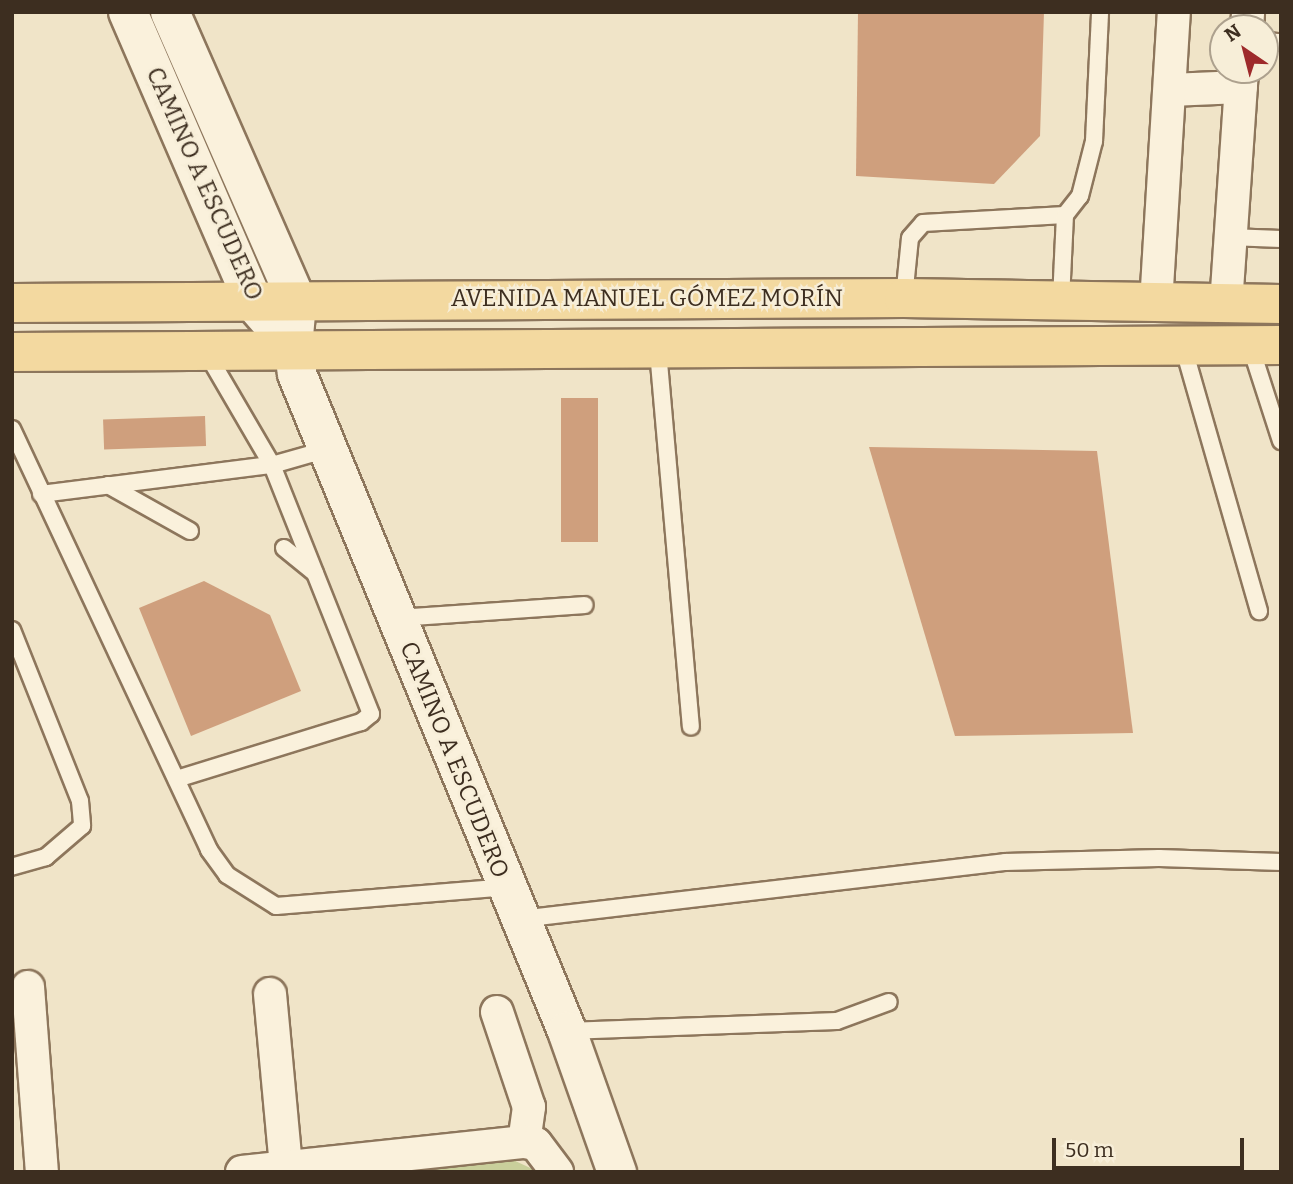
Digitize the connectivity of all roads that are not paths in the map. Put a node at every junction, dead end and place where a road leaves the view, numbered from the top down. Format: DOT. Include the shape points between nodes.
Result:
graph roads {
  1 [pos="128,12"];
  2 [pos="170,12"];
  3 [pos="1100,12"];
  4 [pos="1174,12"];
  5 [pos="1209,84"];
  6 [pos="1241,84"];
  7 [pos="1170,90"];
  8 [pos="1065,215"];
  9 [pos="1229,237"];
  10 [pos="1281,239"];
  11 [pos="904,298"];
  12 [pos="297,302"];
  13 [pos="12,303"];
  14 [pos="254,303"];
  15 [pos="1060,303"];
  16 [pos="1156,304"];
  17 [pos="1281,304"];
  18 [pos="1226,305"];
  19 [pos="1265,345"];
  20 [pos="1183,346"];
  21 [pos="293,348"];
  22 [pos="204,349"];
  23 [pos="658,351"];
  24 [pos="12,352"];
  25 [pos="12,429"];
  26 [pos="1281,441"];
  27 [pos="328,449"];
  28 [pos="272,465"];
  29 [pos="108,485"];
  30 [pos="41,494"];
  31 [pos="190,531"];
  32 [pos="284,548"];
  33 [pos="317,575"];
  34 [pos="585,605"];
  35 [pos="1259,611"];
  36 [pos="397,618"];
  37 [pos="12,629"];
  38 [pos="691,727"];
  39 [pos="177,779"];
  40 [pos="1281,862"];
  41 [pos="12,867"];
  42 [pos="512,903"];
  43 [pos="28,987"];
  44 [pos="270,994"];
  45 [pos="890,1002"];
  46 [pos="497,1012"];
  47 [pos="567,1031"];
  48 [pos="524,1142"];
  49 [pos="286,1167"];
  50 [pos="42,1172"];
  51 [pos="242,1172"];
  52 [pos="557,1172"];
  53 [pos="617,1172"];
  1 -- 14 [label="street, CAMINO A ESCUDERO"];
  2 -- 12 [label="street, CAMINO A ESCUDERO"];
  3 -- 8 [label="lane" via="1094,141 1080,196"];
  4 -- 7 [label="street"];
  5 -- 7 [label="street"];
  6 -- 9 [label="street"];
  7 -- 16 [label="street"];
  8 -- 11 [label="lane" via="923,223 910,238"];
  8 -- 15 [label="lane"];
  9 -- 10 [label="lane"];
  9 -- 18 [label="street"];
  11 -- 12 [label="main road, AVENIDA MANUEL GÓMEZ MORÍN"];
  11 -- 15 [label="main road, AVENIDA MANUEL GÓMEZ MORÍN"];
  12 -- 14 [label="main road, AVENIDA MANUEL GÓMEZ MORÍN"];
  12 -- 21 [label="street, CAMINO A ESCUDERO"];
  13 -- 14 [label="main road, AVENIDA MANUEL GÓMEZ MORÍN"];
  14 -- 21 [label="street, CAMINO A ESCUDERO"];
  15 -- 16 [label="main road, AVENIDA MANUEL GÓMEZ MORÍN"];
  16 -- 18 [label="main road, AVENIDA MANUEL GÓMEZ MORÍN"];
  17 -- 18 [label="main road, AVENIDA MANUEL GÓMEZ MORÍN"];
  19 -- 20 [label="main road, AVENIDA MANUEL GÓMEZ MORÍN"];
  19 -- 26 [label="lane"];
  20 -- 23 [label="main road, AVENIDA MANUEL GÓMEZ MORÍN"];
  20 -- 35 [label="lane"];
  21 -- 22 [label="main road, AVENIDA MANUEL GÓMEZ MORÍN"];
  21 -- 23 [label="main road, AVENIDA MANUEL GÓMEZ MORÍN"];
  21 -- 27 [label="street, CAMINO A ESCUDERO" via="297,374"];
  22 -- 24 [label="main road, AVENIDA MANUEL GÓMEZ MORÍN"];
  22 -- 28 [label="lane"];
  23 -- 38 [label="lane"];
  25 -- 30 [label="lane"];
  27 -- 28 [label="lane"];
  27 -- 36 [label="street, CAMINO A ESCUDERO"];
  28 -- 29 [label="lane"];
  28 -- 33 [label="lane"];
  29 -- 30 [label="lane"];
  29 -- 31 [label="lane"];
  30 -- 39 [label="lane"];
  32 -- 33 [label="lane"];
  33 -- 39 [label="lane" via="371,714 361,722"];
  34 -- 36 [label="lane"];
  36 -- 42 [label="street, CAMINO A ESCUDERO"];
  37 -- 41 [label="lane" via="80,801 82,826 46,857"];
  39 -- 42 [label="lane" via="209,850 227,874 276,906"];
  40 -- 42 [label="lane" via="1159,858 1005,862"];
  42 -- 47 [label="street, CAMINO A ESCUDERO"];
  43 -- 50 [label="street"];
  44 -- 49 [label="street"];
  45 -- 47 [label="lane" via="836,1021"];
  46 -- 48 [label="street" via="529,1107"];
  47 -- 53 [label="street, CAMINO A ESCUDERO"];
  48 -- 49 [label="street"];
  48 -- 52 [label="street" via="536,1144"];
  49 -- 51 [label="street"];
}
